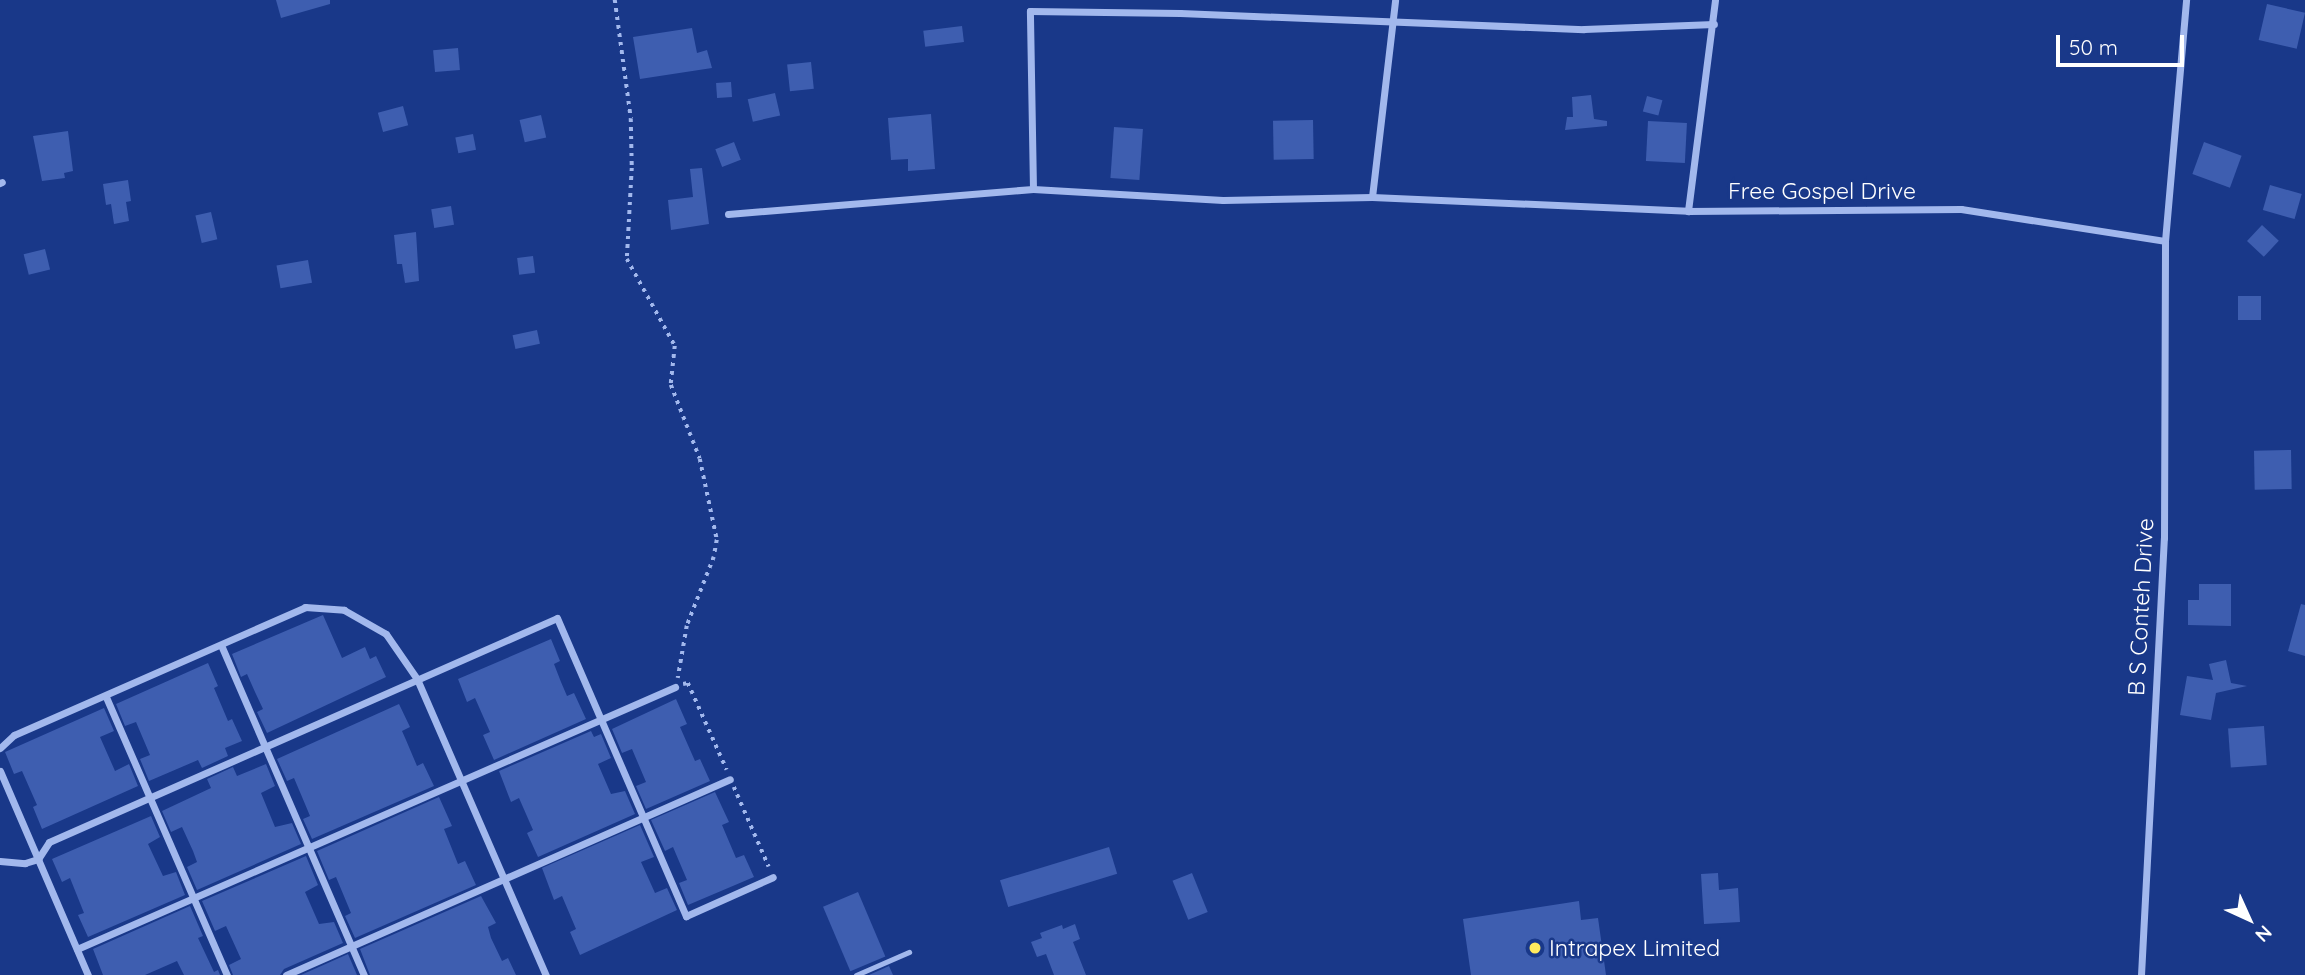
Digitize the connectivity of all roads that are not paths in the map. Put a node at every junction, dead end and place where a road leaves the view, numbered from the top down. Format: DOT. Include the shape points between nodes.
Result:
graph roads {
  1 [pos="1395,0"];
  2 [pos="1715,0"];
  3 [pos="2186,0"];
  4 [pos="1394,23"];
  5 [pos="1714,24"];
  6 [pos="1033,189"];
  7 [pos="1372,197"];
  8 [pos="1688,211"];
  9 [pos="728,214"];
  10 [pos="2165,241"];
  11 [pos="221,645"];
  12 [pos="417,679"];
  13 [pos="675,687"];
  14 [pos="106,697"];
  15 [pos="600,720"];
  16 [pos="264,746"];
  17 [pos="0,748"];
  18 [pos="0,771"];
  19 [pos="730,779"];
  20 [pos="462,781"];
  21 [pos="149,797"];
  22 [pos="643,818"];
  23 [pos="309,848"];
  24 [pos="38,859"];
  25 [pos="0,861"];
  26 [pos="774,877"];
  27 [pos="504,879"];
  28 [pos="193,898"];
  29 [pos="351,946"];
  30 [pos="77,949"];
  31 [pos="909,952"];
  32 [pos="88,975"];
  33 [pos="226,975"];
  34 [pos="286,975"];
  35 [pos="364,975"];
  36 [pos="546,975"];
  37 [pos="856,975"];
  38 [pos="2141,975"];
  1 -- 4 [label="street"];
  2 -- 5 [label="street"];
  3 -- 10 [label="street, B S Conteh Drive"];
  4 -- 5 [label="street" via="1584,29"];
  4 -- 6 [label="street" via="1030,10"];
  4 -- 7 [label="street"];
  5 -- 8 [label="street"];
  6 -- 7 [label="street, Free Gospel Drive" via="1223,200"];
  6 -- 9 [label="street, Free Gospel Drive"];
  7 -- 8 [label="street, Free Gospel Drive"];
  8 -- 10 [label="street, Free Gospel Drive" via="1961,209"];
  10 -- 38 [label="street, B S Conteh Drive" via="2164,538"];
  11 -- 12 [label="street" via="305,607 344,610 386,634"];
  11 -- 14 [label="street"];
  11 -- 16 [label="street"];
  12 -- 15 [label="street" via="556,618"];
  12 -- 16 [label="street"];
  12 -- 20 [label="street"];
  13 -- 15 [label="street"];
  14 -- 17 [label="street" via="14,735"];
  14 -- 21 [label="street"];
  15 -- 20 [label="street"];
  15 -- 22 [label="street"];
  16 -- 21 [label="street"];
  16 -- 23 [label="street"];
  18 -- 24 [label="street"];
  19 -- 22 [label="street"];
  20 -- 23 [label="street"];
  20 -- 27 [label="street"];
  21 -- 24 [label="street" via="49,842"];
  21 -- 28 [label="street"];
  22 -- 26 [label="street" via="686,916"];
  22 -- 27 [label="street"];
  23 -- 28 [label="street"];
  23 -- 29 [label="street"];
  24 -- 25 [label="street"];
  24 -- 30 [label="street"];
  27 -- 29 [label="street"];
  27 -- 36 [label="street"];
  28 -- 30 [label="street"];
  28 -- 33 [label="street"];
  29 -- 34 [label="street"];
  29 -- 35 [label="street"];
  30 -- 32 [label="street"];
  31 -- 37 [label="lane"];
}
